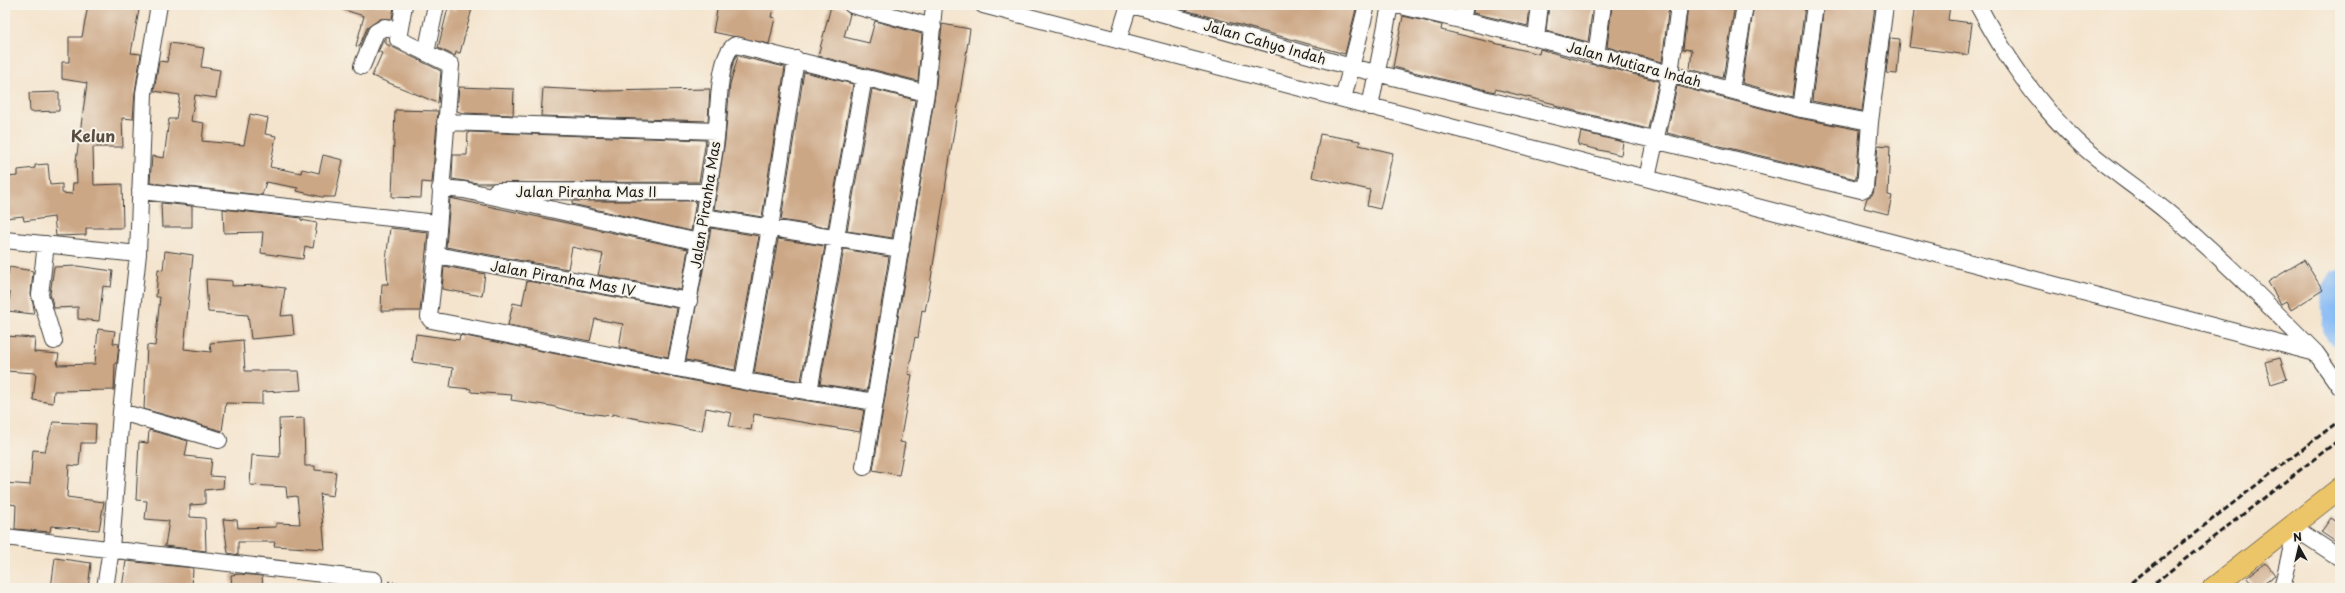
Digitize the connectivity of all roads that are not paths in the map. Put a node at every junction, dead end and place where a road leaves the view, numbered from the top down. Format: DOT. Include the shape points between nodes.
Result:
graph roads {
  1 [pos="159,5"];
  2 [pos="404,5"];
  3 [pos="436,5"];
  4 [pos="852,5"];
  5 [pos="934,5"];
  6 [pos="983,5"];
  7 [pos="1130,5"];
  8 [pos="1367,5"];
  9 [pos="1390,5"];
  10 [pos="1397,5"];
  11 [pos="1465,5"];
  12 [pos="1540,5"];
  13 [pos="1603,5"];
  14 [pos="1679,5"];
  15 [pos="1745,5"];
  16 [pos="1815,5"];
  17 [pos="1885,5"];
  18 [pos="1978,5"];
  19 [pos="1462,21"];
  20 [pos="933,27"];
  21 [pos="398,30"];
  22 [pos="1536,38"];
  23 [pos="1118,40"];
  24 [pos="426,53"];
  25 [pos="1596,56"];
  26 [pos="796,59"];
  27 [pos="362,66"];
  28 [pos="1351,66"];
  29 [pos="1378,73"];
  30 [pos="1670,74"];
  31 [pos="864,77"];
  32 [pos="1731,90"];
  33 [pos="926,93"];
  34 [pos="1343,99"];
  35 [pos="1370,107"];
  36 [pos="1801,109"];
  37 [pos="445,122"];
  38 [pos="1870,122"];
  39 [pos="717,131"];
  40 [pos="1655,141"];
  41 [pos="1647,178"];
  42 [pos="440,188"];
  43 [pos="464,190"];
  44 [pos="140,191"];
  45 [pos="707,192"];
  46 [pos="703,218"];
  47 [pos="438,223"];
  48 [pos="770,228"];
  49 [pos="837,239"];
  50 [pos="5,240"];
  51 [pos="699,242"];
  52 [pos="46,244"];
  53 [pos="901,249"];
  54 [pos="138,254"];
  55 [pos="436,255"];
  56 [pos="689,301"];
  57 [pos="54,341"];
  58 [pos="2316,353"];
  59 [pos="675,368"];
  60 [pos="743,381"];
  61 [pos="2340,387"];
  62 [pos="809,392"];
  63 [pos="875,402"];
  64 [pos="121,412"];
  65 [pos="219,440"];
  66 [pos="864,467"];
  67 [pos="2340,488"];
  68 [pos="2297,525"];
  69 [pos="5,537"];
  70 [pos="111,549"];
  71 [pos="2340,558"];
  72 [pos="374,580"];
  73 [pos="105,588"];
  74 [pos="2213,588"];
  75 [pos="2282,588"];
  1 -- 44 [label="street" via="144,93"];
  2 -- 21 [label="street"];
  3 -- 24 [label="street"];
  4 -- 20 [label="street"];
  5 -- 20 [label="street"];
  6 -- 23 [label="street"];
  7 -- 23 [label="street"];
  7 -- 28 [label="street, Jalan Cahyo Indah"];
  8 -- 28 [label="street"];
  9 -- 29 [label="street"];
  10 -- 19 [label="street, Jalan Mutiara Indah"];
  11 -- 19 [label="street"];
  12 -- 22 [label="street"];
  13 -- 25 [label="street"];
  14 -- 30 [label="street"];
  15 -- 32 [label="street"];
  16 -- 36 [label="street"];
  17 -- 38 [label="street"];
  18 -- 58 [label="street" via="2014,66 2077,141 2166,211 2234,270"];
  19 -- 22 [label="street, Jalan Mutiara Indah"];
  20 -- 33 [label="street"];
  21 -- 24 [label="street" via="399,40"];
  21 -- 27 [label="street" via="385,26 376,32"];
  22 -- 25 [label="street, Jalan Mutiara Indah"];
  23 -- 34 [label="street"];
  24 -- 37 [label="street" via="451,65"];
  25 -- 30 [label="street, Jalan Mutiara Indah"];
  26 -- 31 [label="street"];
  26 -- 39 [label="street, Jalan Piranha Mas" via="736,45 731,48 725,60 721,83"];
  26 -- 48 [label="street"];
  28 -- 29 [label="street, Jalan Cahyo Indah"];
  28 -- 34 [label="street"];
  29 -- 35 [label="street"];
  29 -- 40 [label="street, Jalan Cahyo Indah"];
  30 -- 32 [label="street, Jalan Mutiara Indah"];
  30 -- 40 [label="street"];
  31 -- 33 [label="street"];
  31 -- 49 [label="street"];
  32 -- 36 [label="street, Jalan Mutiara Indah"];
  33 -- 53 [label="street"];
  34 -- 35 [label="street"];
  35 -- 41 [label="street"];
  36 -- 38 [label="street, Jalan Mutiara Indah"];
  37 -- 39 [label="street"];
  37 -- 42 [label="street"];
  38 -- 40 [label="street, Jalan Cahyo Indah" via="1865,188 1861,190"];
  39 -- 45 [label="street, Jalan Piranha Mas"];
  40 -- 41 [label="street"];
  41 -- 58 [label="street"];
  42 -- 43 [label="street"];
  42 -- 47 [label="street"];
  43 -- 45 [label="street, Jalan Piranha Mas II"];
  43 -- 51 [label="street"];
  44 -- 47 [label="street"];
  44 -- 54 [label="street"];
  45 -- 46 [label="street, Jalan Piranha Mas"];
  46 -- 48 [label="street"];
  46 -- 51 [label="street, Jalan Piranha Mas"];
  47 -- 55 [label="street"];
  48 -- 49 [label="street"];
  48 -- 60 [label="street"];
  49 -- 53 [label="street"];
  49 -- 62 [label="street"];
  50 -- 52 [label="street"];
  51 -- 56 [label="street, Jalan Piranha Mas"];
  52 -- 54 [label="street"];
  52 -- 57 [label="street" via="40,295"];
  53 -- 63 [label="street"];
  54 -- 64 [label="street"];
  55 -- 56 [label="street, Jalan Piranha Mas IV"];
  55 -- 59 [label="street" via="429,317 433,322"];
  56 -- 59 [label="street, Jalan Piranha Mas"];
  58 -- 61 [label="street"];
  59 -- 60 [label="street"];
  60 -- 62 [label="street"];
  62 -- 63 [label="street"];
  63 -- 66 [label="street"];
  64 -- 65 [label="street"];
  64 -- 70 [label="street"];
  67 -- 68 [label="main road"];
  68 -- 71 [label="street"];
  68 -- 74 [label="main road"];
  68 -- 75 [label="street"];
  69 -- 70 [label="street"];
  70 -- 72 [label="street"];
  70 -- 73 [label="street"];
}
